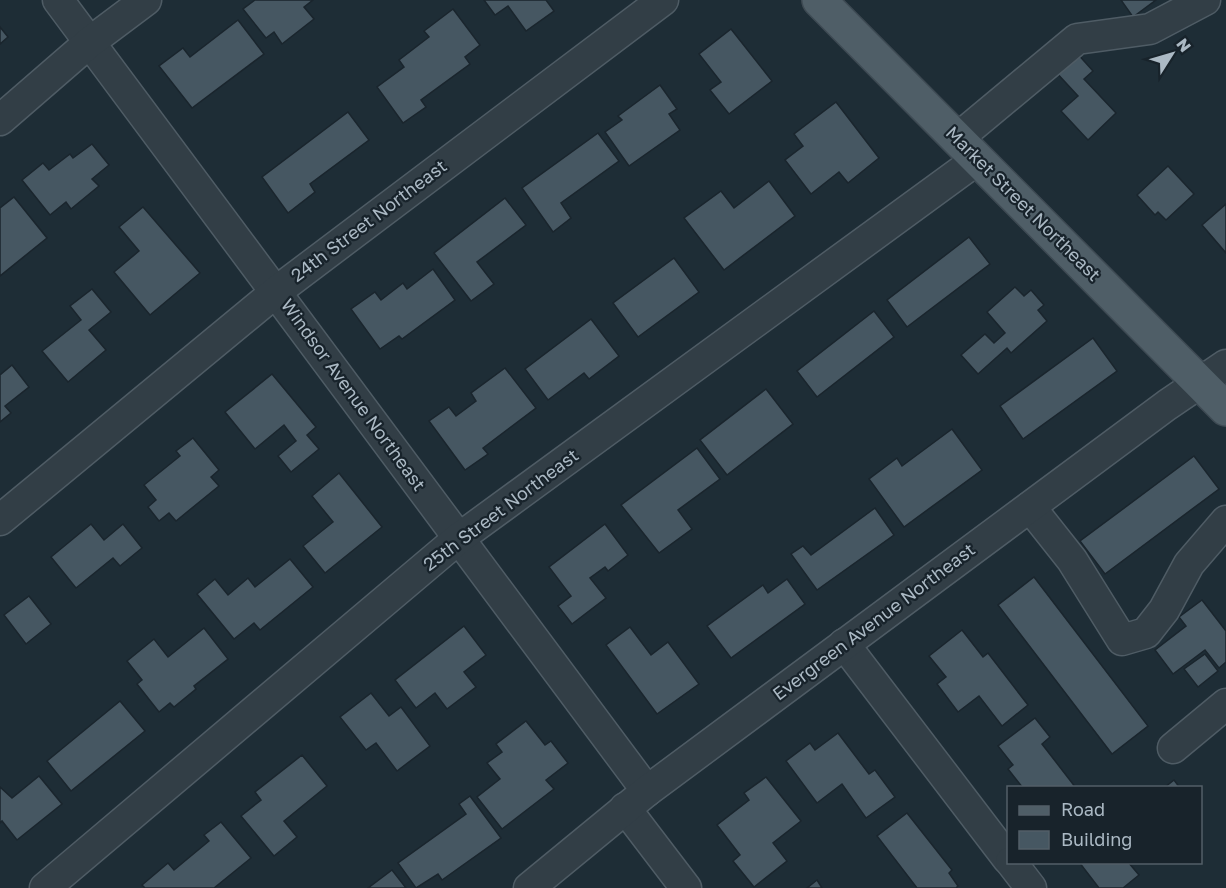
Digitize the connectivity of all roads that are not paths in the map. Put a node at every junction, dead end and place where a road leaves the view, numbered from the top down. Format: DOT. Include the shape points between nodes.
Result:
graph roads {
  1 [pos="58,0"];
  2 [pos="146,0"];
  3 [pos="663,0"];
  4 [pos="1204,0"];
  5 [pos="830,3"];
  6 [pos="90,42"];
  7 [pos="0,120"];
  8 [pos="968,148"];
  9 [pos="277,291"];
  10 [pos="1213,374"];
  11 [pos="1226,409"];
  12 [pos="1030,507"];
  13 [pos="0,520"];
  14 [pos="1226,520"];
  15 [pos="458,539"];
  16 [pos="844,644"];
  17 [pos="1226,704"];
  18 [pos="1173,748"];
  19 [pos="636,800"];
  20 [pos="1007,858"];
  21 [pos="1013,864"];
  22 [pos="45,888"];
  23 [pos="529,888"];
  24 [pos="686,888"];
  25 [pos="1031,888"];
  1 -- 6 [label="street, Windsor Avenue Northeast"];
  2 -- 6 [label="street"];
  3 -- 9 [label="street, 24th Street Northeast"];
  4 -- 8 [label="street, 25th Street Northeast" via="1150,29 1077,39"];
  5 -- 8 [label="main road, Market Street Northeast"];
  6 -- 7 [label="street"];
  6 -- 9 [label="street, Windsor Avenue Northeast"];
  8 -- 10 [label="main road, Market Street Northeast"];
  8 -- 15 [label="street, 25th Street Northeast"];
  9 -- 13 [label="street, 24th Street Northeast"];
  9 -- 15 [label="street, Windsor Avenue Northeast"];
  10 -- 11 [label="main road, Market Street Northeast"];
  10 -- 12 [label="street, Evergreen Avenue Northeast"];
  12 -- 14 [label="street" via="1072,560 1122,640 1146,633 1164,610 1189,564"];
  12 -- 16 [label="street, Evergreen Avenue Northeast"];
  15 -- 19 [label="street, Windsor Avenue Northeast"];
  15 -- 22 [label="street, 25th Street Northeast"];
  16 -- 19 [label="street, Evergreen Avenue Northeast"];
  16 -- 20 [label="street"];
  17 -- 18 [label="street"];
  19 -- 23 [label="street, Evergreen Avenue Northeast"];
  19 -- 24 [label="street, Windsor Avenue Northeast"];
  21 -- 25 [label="street"];
}
